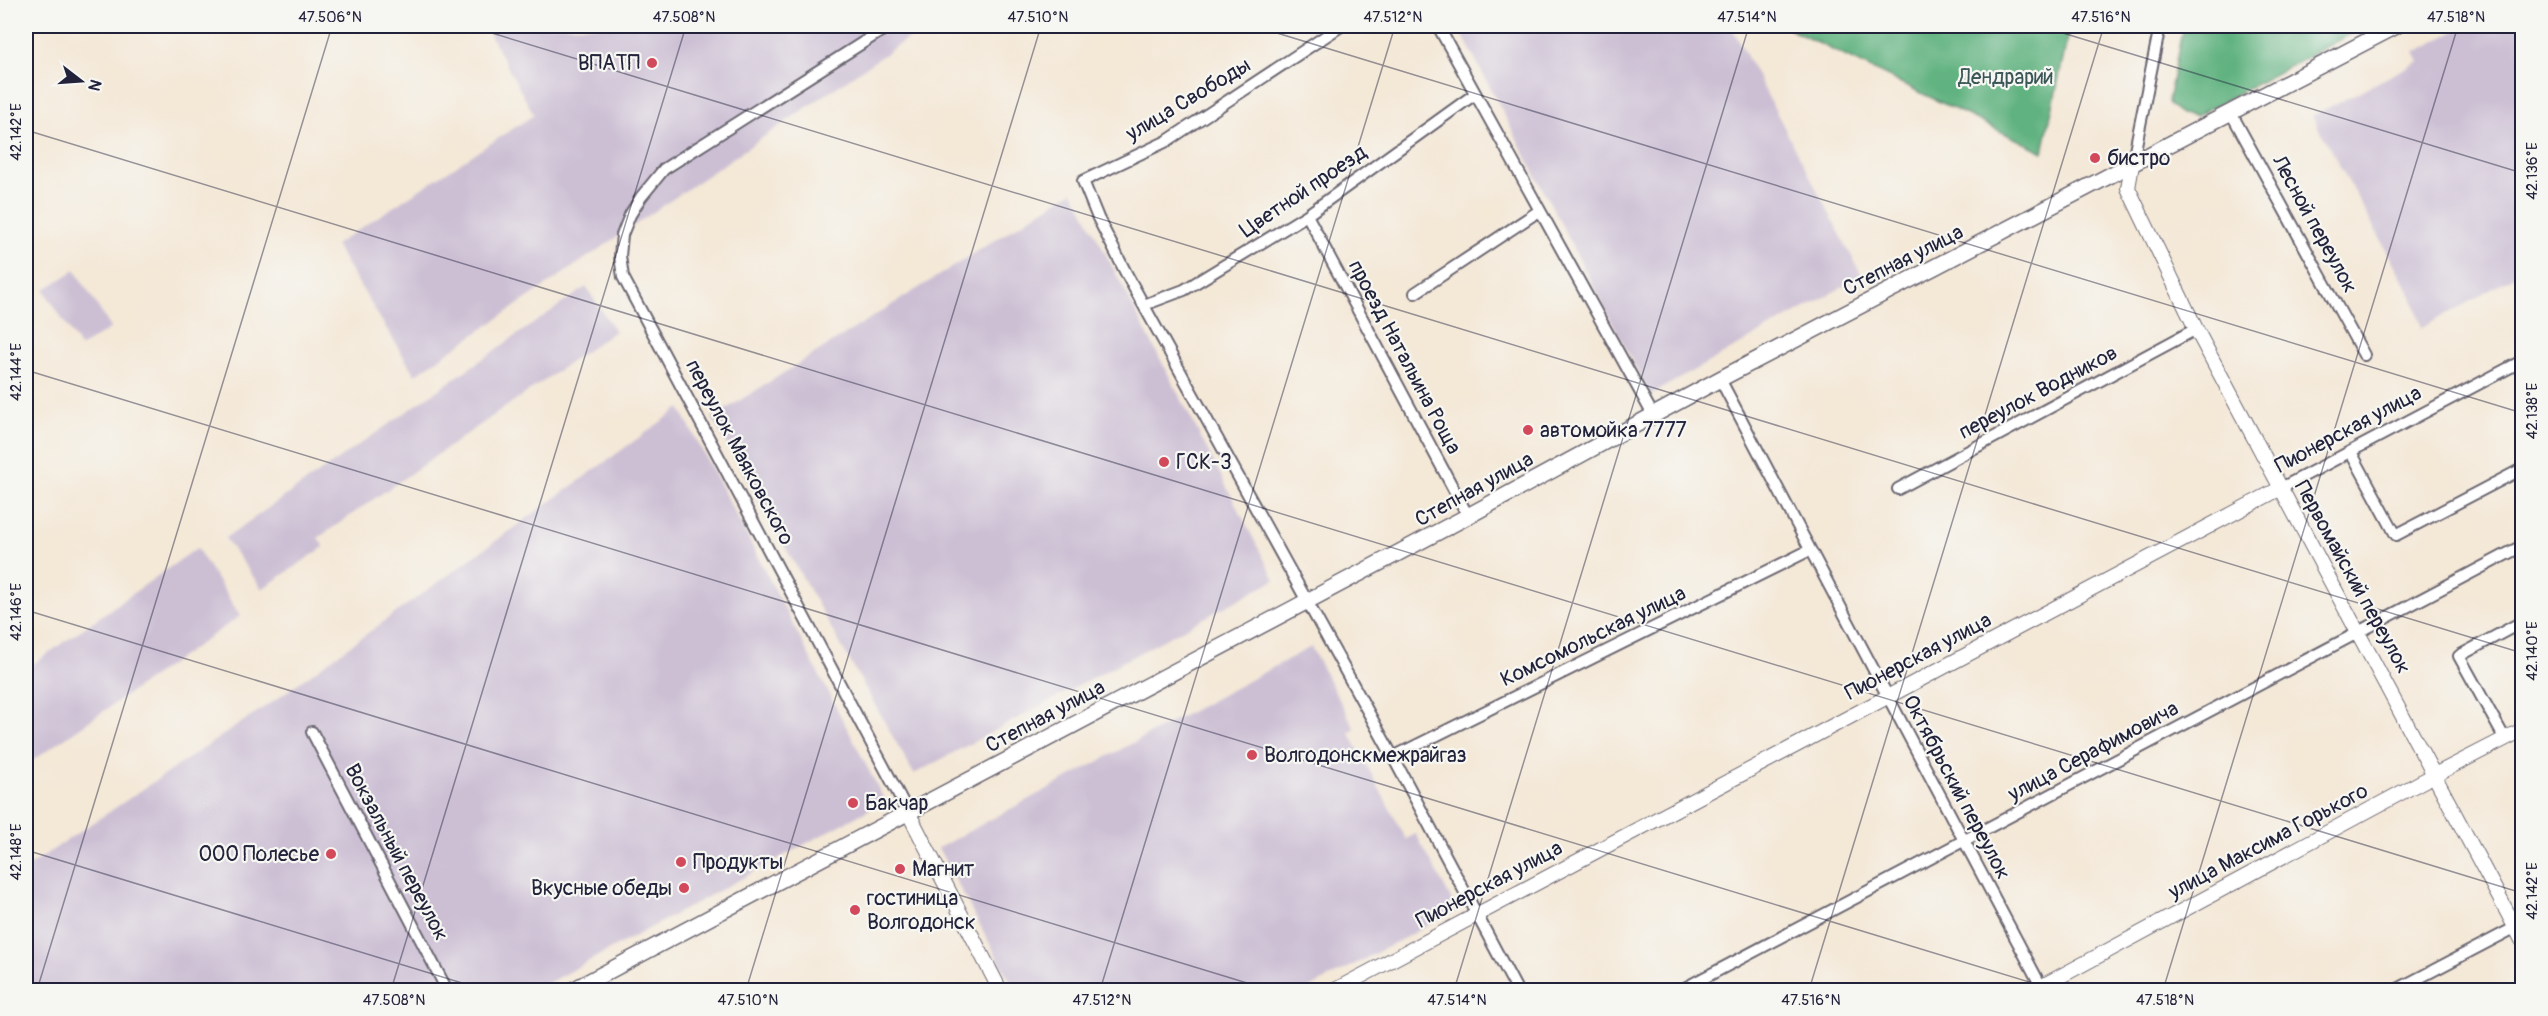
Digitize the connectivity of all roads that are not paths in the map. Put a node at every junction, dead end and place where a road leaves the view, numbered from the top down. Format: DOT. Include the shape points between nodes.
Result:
graph roads {
  1 [pos="889,26"];
  2 [pos="1341,26"];
  3 [pos="1438,26"];
  4 [pos="2160,26"];
  5 [pos="2396,26"];
  6 [pos="1475,94"];
  7 [pos="2230,111"];
  8 [pos="2132,165"];
  9 [pos="1539,211"];
  10 [pos="1307,215"];
  11 [pos="1415,293"];
  12 [pos="1144,305"];
  13 [pos="2196,329"];
  14 [pos="2364,355"];
  15 [pos="2523,361"];
  16 [pos="1720,380"];
  17 [pos="1653,415"];
  18 [pos="2351,452"];
  19 [pos="2523,469"];
  20 [pos="2281,488"];
  21 [pos="1898,489"];
  22 [pos="1468,516"];
  23 [pos="2523,546"];
  24 [pos="1810,550"];
  25 [pos="1308,601"];
  26 [pos="2523,622"];
  27 [pos="2360,632"];
  28 [pos="1885,696"];
  29 [pos="2523,730"];
  30 [pos="312,732"];
  31 [pos="2505,739"];
  32 [pos="1393,757"];
  33 [pos="2435,775"];
  34 [pos="908,812"];
  35 [pos="1964,841"];
  36 [pos="1477,914"];
  37 [pos="2520,931"];
  38 [pos="2039,989"];
  39 [pos="447,990"];
  40 [pos="573,990"];
  41 [pos="998,990"];
  42 [pos="1335,990"];
  43 [pos="1518,990"];
  44 [pos="1681,990"];
  45 [pos="2396,990"];
  1 -- 34 [label="street, переулок Маяковского" via="664,169 630,215 622,235 620,256 623,278"];
  2 -- 12 [label="street, улица Свободы" via="1167,141 1083,181"];
  3 -- 6 [label="street"];
  4 -- 8 [label="street"];
  5 -- 7 [label="main road, Степная улица"];
  6 -- 9 [label="street"];
  6 -- 10 [label="street, Цветной проезд"];
  7 -- 8 [label="main road, Степная улица"];
  7 -- 14 [label="street, Лесной переулок"];
  8 -- 13 [label="street, Первомайский переулок" via="2128,188"];
  8 -- 16 [label="main road, Степная улица"];
  9 -- 11 [label="street, проезд Натальина Роща"];
  9 -- 17 [label="street"];
  10 -- 12 [label="street, Цветной проезд" via="1184,290"];
  10 -- 22 [label="street, проезд Натальина Роща"];
  12 -- 25 [label="street"];
  13 -- 20 [label="street, Первомайский переулок"];
  13 -- 21 [label="street, переулок Водников"];
  15 -- 18 [label="street, Пионерская улица"];
  16 -- 17 [label="main road, Степная улица"];
  16 -- 24 [label="street, Октябрьский переулок"];
  17 -- 22 [label="main road, Степная улица"];
  18 -- 19 [label="street" via="2396,535"];
  18 -- 20 [label="street, Пионерская улица"];
  20 -- 27 [label="street, Первомайский переулок"];
  20 -- 28 [label="street, Пионерская улица"];
  22 -- 25 [label="main road, Степная улица"];
  23 -- 27 [label="street, улица Серафимовича"];
  24 -- 28 [label="street, Октябрьский переулок"];
  24 -- 32 [label="street, Комсомольская улица"];
  25 -- 32 [label="street"];
  25 -- 34 [label="main road, Степная улица"];
  26 -- 31 [label="street" via="2459,656"];
  27 -- 33 [label="street, Первомайский переулок"];
  27 -- 35 [label="street, улица Серафимовича"];
  28 -- 35 [label="street, Октябрьский переулок"];
  28 -- 36 [label="street, Пионерская улица"];
  29 -- 31 [label="street, улица Максима Горького"];
  30 -- 39 [label="street, Вокзальный переулок"];
  31 -- 33 [label="street, улица Максима Горького"];
  32 -- 36 [label="street"];
  33 -- 37 [label="street, Первомайский переулок"];
  33 -- 38 [label="street, улица Максима Горького"];
  34 -- 40 [label="main road, Степная улица"];
  34 -- 41 [label="street, переулок Маяковского"];
  35 -- 38 [label="street, Октябрьский переулок"];
  35 -- 44 [label="street, улица Серафимовича"];
  36 -- 42 [label="street, Пионерская улица"];
  36 -- 43 [label="street"];
  37 -- 45 [label="street"];
}
